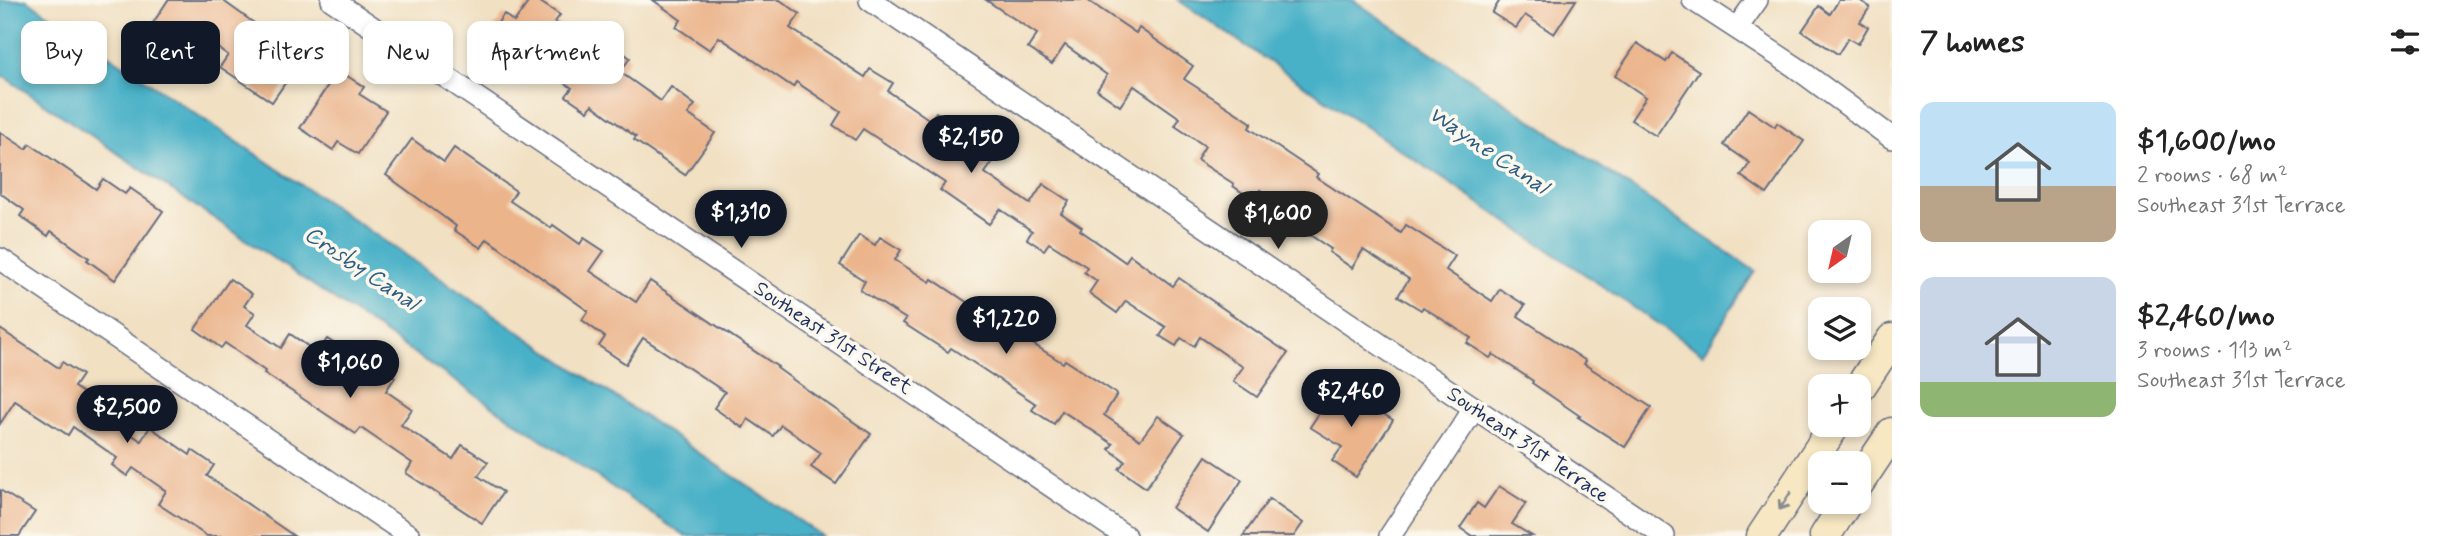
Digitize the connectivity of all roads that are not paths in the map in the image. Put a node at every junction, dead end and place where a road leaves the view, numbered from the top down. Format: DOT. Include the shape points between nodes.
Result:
graph roads {
  1 [pos="332,0"];
  2 [pos="870,0"];
  3 [pos="1693,0"];
  4 [pos="1757,0"];
  5 [pos="1737,28"];
  6 [pos="1892,138"];
  7 [pos="0,259"];
  8 [pos="1892,340"];
  9 [pos="1869,374"];
  10 [pos="1474,409"];
  11 [pos="1892,433"];
  12 [pos="1827,437"];
  13 [pos="1871,464"];
  14 [pos="1839,514"];
  15 [pos="411,536"];
  16 [pos="1125,536"];
  17 [pos="1390,536"];
  18 [pos="1664,536"];
  19 [pos="1762,536"];
  20 [pos="1825,536"];
  1 -- 16 [label="street, Southeast 31st Street"];
  2 -- 10 [label="street, Southeast 31st Terrace"];
  3 -- 5 [label="street"];
  4 -- 5 [label="street"];
  5 -- 6 [label="street"];
  7 -- 15 [label="street"];
  8 -- 9 [label="main road"];
  10 -- 17 [label="street"];
  10 -- 18 [label="street, Southeast 31st Terrace"];
  11 -- 13 [label="main road"];
  12 -- 19 [label="main road, one-way"];
  14 -- 20 [label="main road"];
}
